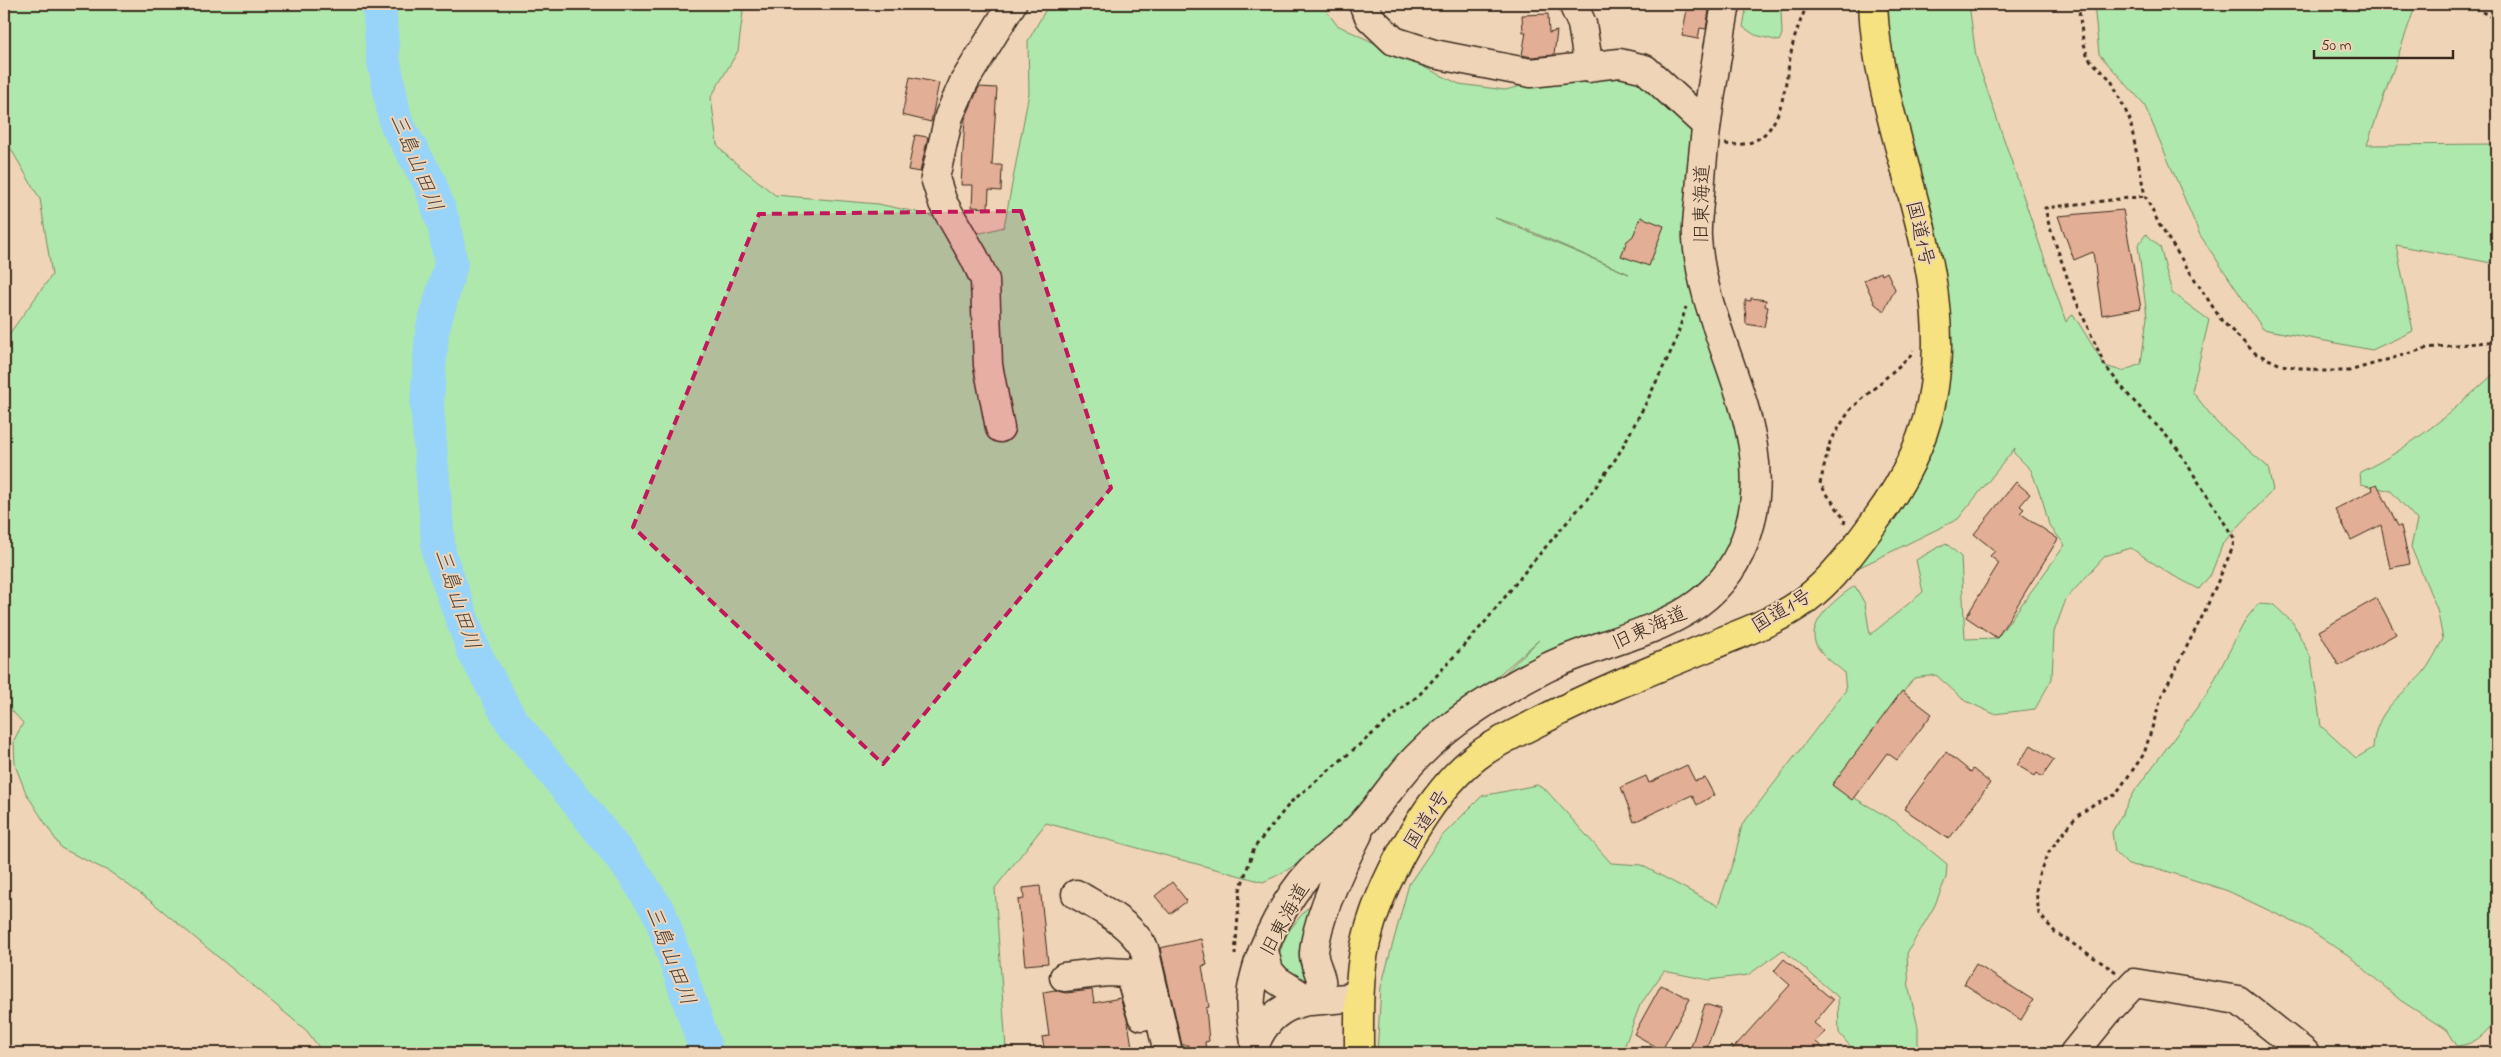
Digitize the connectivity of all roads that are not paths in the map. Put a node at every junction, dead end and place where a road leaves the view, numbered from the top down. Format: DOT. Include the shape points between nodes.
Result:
graph roads {
  1 [pos="1012,4"];
  2 [pos="1364,4"];
  3 [pos="1573,4"];
  4 [pos="1726,4"];
  5 [pos="1873,4"];
  6 [pos="1590,68"];
  7 [pos="1704,133"];
  8 [pos="1000,428"];
  9 [pos="1365,821"];
  10 [pos="1076,894"];
  11 [pos="1290,898"];
  12 [pos="1326,907"];
  13 [pos="1264,951"];
  14 [pos="1064,977"];
  15 [pos="1332,995"];
  16 [pos="1256,1048"];
  17 [pos="1155,1053"];
  18 [pos="1168,1053"];
  19 [pos="1359,1053"];
  20 [pos="2074,1053"];
  21 [pos="2305,1053"];
  1 -- 8 [label="street" via="964,82 948,116 936,178 943,203 985,280 988,365"];
  2 -- 6 [label="street" via="1370,18 1394,41 1434,54 1531,73"];
  3 -- 6 [label="street" via="1582,24"];
  4 -- 7 [label="street, 旧東海道"];
  5 -- 15 [label="highway, 国道1号" via="1882,76 1927,251 1934,301 1937,354 1934,389 1926,424 1909,467 1889,502 1838,570 1802,602 1760,625 1585,698 1476,757 1450,783 1416,829 1385,888 1365,948"];
  6 -- 7 [label="street" via="1620,63 1645,69"];
  7 -- 9 [label="street, 旧東海道" via="1697,238 1705,285 1748,420 1756,478 1753,514 1744,545 1720,582 1689,612 1647,631 1550,666 1489,699 1418,756"];
  9 -- 11 [label="street, 旧東海道" via="1309,873"];
  9 -- 12 [label="street"];
  10 -- 18 [label="street" via="1125,925 1144,948"];
  11 -- 12 [label="street" via="1316,892 1322,896"];
  11 -- 13 [label="street, 旧東海道"];
  12 -- 15 [label="street" via="1313,954"];
  13 -- 15 [label="street" via="1270,971 1277,980"];
  13 -- 16 [label="street, 旧東海道" via="1255,974 1250,1007"];
  14 -- 17 [label="street" via="1129,973"];
  15 -- 16 [label="street" via="1293,1005 1271,1018 1262,1029"];
  15 -- 19 [label="highway, 国道1号"];
  20 -- 21 [label="street" via="2134,983 2238,1000"];
}
